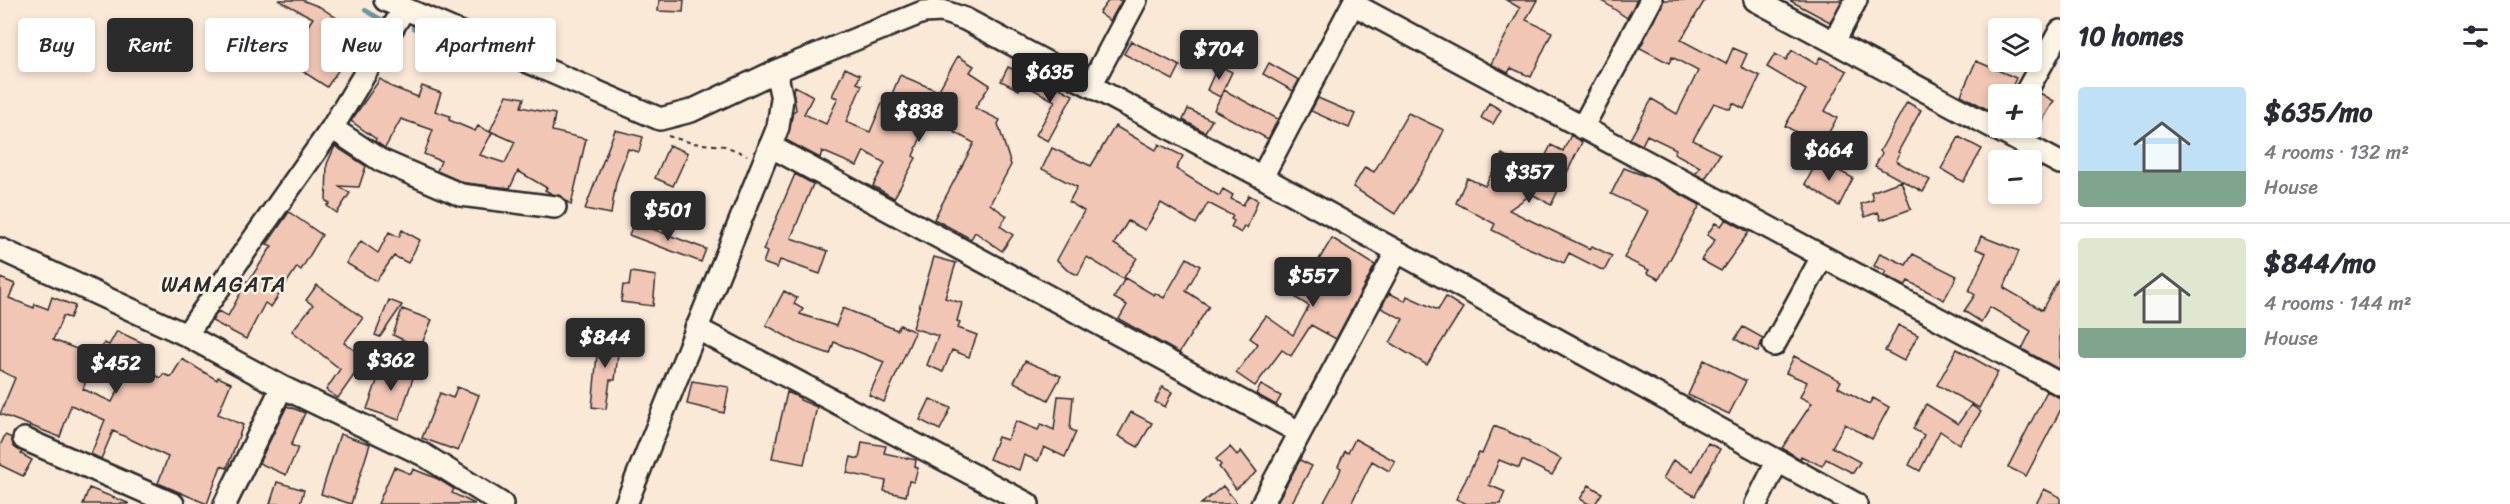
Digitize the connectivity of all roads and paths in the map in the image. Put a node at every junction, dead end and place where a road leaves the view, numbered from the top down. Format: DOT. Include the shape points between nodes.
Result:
graph roads {
  1 [pos="1136,0"];
  2 [pos="1651,0"];
  3 [pos="1755,0"];
  4 [pos="1856,0"];
  5 [pos="1354,2"];
  6 [pos="395,4"];
  7 [pos="2060,31"];
  8 [pos="1834,42"];
  9 [pos="776,71"];
  10 [pos="2031,84"];
  11 [pos="1091,86"];
  12 [pos="1988,121"];
  13 [pos="332,128"];
  14 [pos="1582,128"];
  15 [pos="2019,138"];
  16 [pos="770,146"];
  17 [pos="2060,163"];
  18 [pos="1262,177"];
  19 [pos="555,207"];
  20 [pos="0,249"];
  21 [pos="1396,251"];
  22 [pos="1822,257"];
  23 [pos="696,328"];
  24 [pos="186,335"];
  25 [pos="1774,345"];
  26 [pos="2060,384"];
  27 [pos="282,387"];
  28 [pos="1299,432"];
  29 [pos="24,439"];
  30 [pos="1777,462"];
  31 [pos="173,504"];
  32 [pos="225,504"];
  33 [pos="502,504"];
  34 [pos="626,504"];
  35 [pos="1028,504"];
  36 [pos="1262,504"];
  37 [pos="1756,504"];
  38 [pos="1856,504"];
  1 -- 11 [label="street"];
  2 -- 14 [label="street"];
  3 -- 8 [label="street"];
  4 -- 8 [label="street"];
  5 -- 14 [label="street"];
  5 -- 18 [label="street"];
  6 -- 9 [label="street" via="660,119 691,111"];
  6 -- 13 [label="street"];
  7 -- 10 [label="street"];
  8 -- 12 [label="street"];
  9 -- 11 [label="street" via="924,12 942,11 965,19"];
  9 -- 16 [label="street" via="782,99 778,127"];
  11 -- 18 [label="street"];
  13 -- 19 [label="street" via="380,160 462,195"];
  13 -- 24 [label="street"];
  14 -- 22 [label="street"];
  15 -- 17 [label="street"];
  16 -- 23 [label="street"];
  16 -- 28 [label="street"];
  18 -- 21 [label="street"];
  20 -- 24 [label="street"];
  21 -- 28 [label="street"];
  21 -- 30 [label="street"];
  22 -- 25 [label="street"];
  22 -- 26 [label="street"];
  23 -- 34 [label="street"];
  23 -- 35 [label="street"];
  24 -- 27 [label="street"];
  27 -- 32 [label="street"];
  27 -- 33 [label="street" via="424,455"];
  28 -- 36 [label="street"];
  29 -- 31 [label="street"];
  30 -- 37 [label="street"];
  30 -- 38 [label="street"];
}
